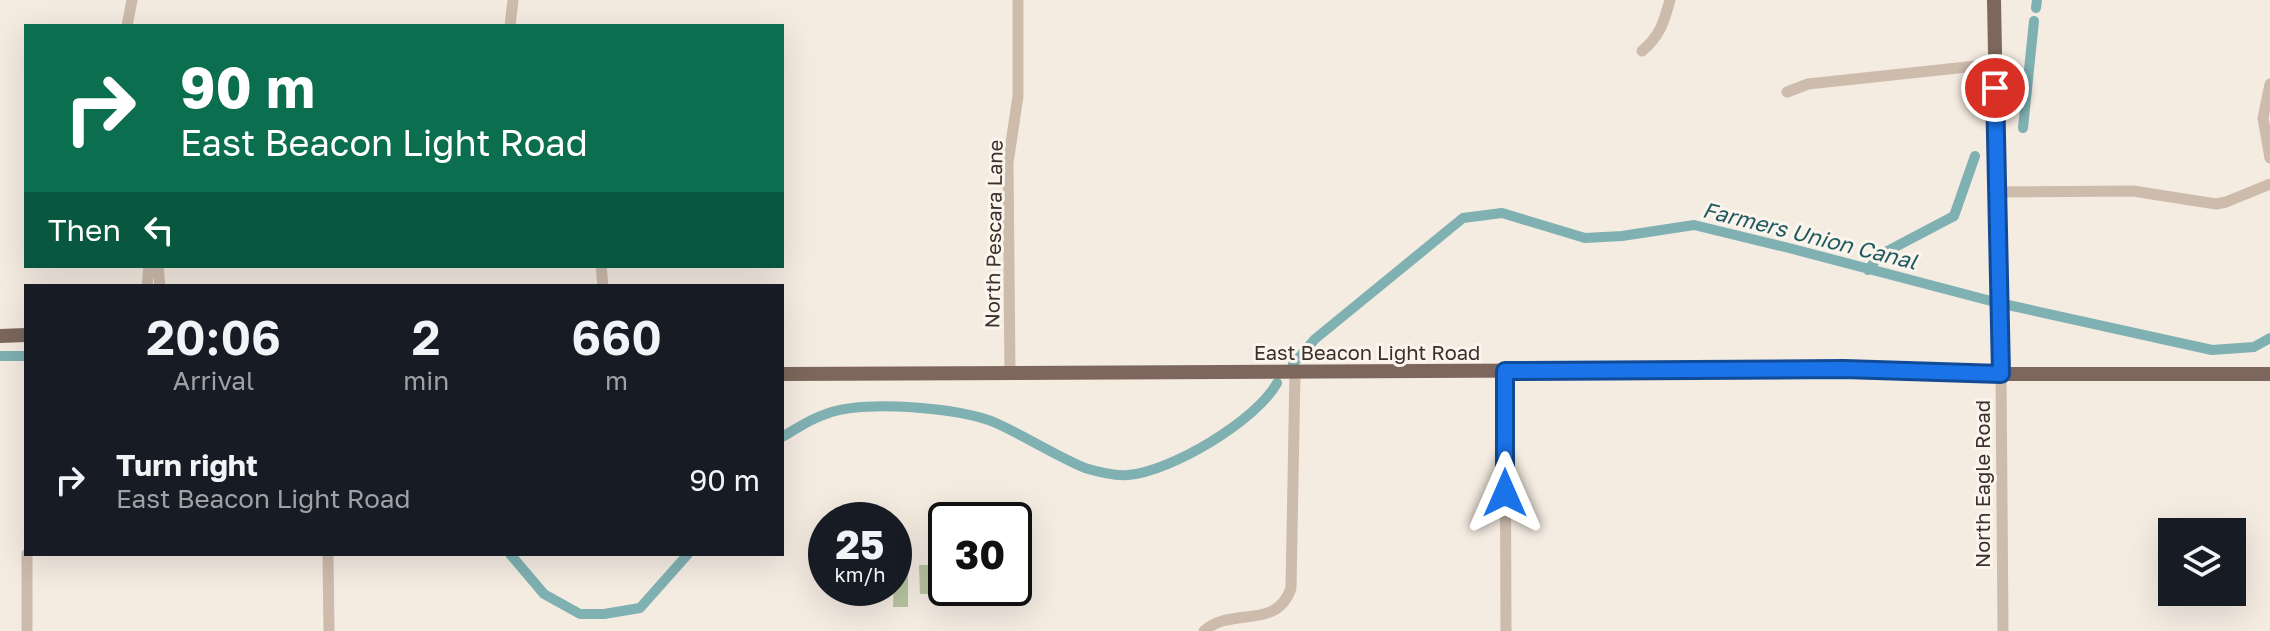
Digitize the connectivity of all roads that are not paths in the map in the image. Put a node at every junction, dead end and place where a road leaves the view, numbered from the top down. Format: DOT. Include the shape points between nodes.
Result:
graph roads {
  1 [pos="132,0"];
  2 [pos="513,0"];
  3 [pos="1018,0"];
  4 [pos="1670,0"];
  5 [pos="1994,0"];
  6 [pos="127,24"];
  7 [pos="510,24"];
  8 [pos="1642,51"];
  9 [pos="1995,64"];
  10 [pos="2270,84"];
  11 [pos="1787,92"];
  12 [pos="2270,158"];
  13 [pos="2270,184"];
  14 [pos="1997,192"];
  15 [pos="24,335"];
  16 [pos="0,336"];
  17 [pos="1505,371"];
  18 [pos="1295,372"];
  19 [pos="1010,373"];
  20 [pos="784,374"];
  21 [pos="2001,374"];
  22 [pos="2270,374"];
  23 [pos="27,556"];
  24 [pos="328,556"];
  25 [pos="27,631"];
  26 [pos="329,631"];
  27 [pos="1204,631"];
  28 [pos="1506,631"];
  29 [pos="2003,631"];
  1 -- 6 [label="street"];
  2 -- 7 [label="street"];
  3 -- 19 [label="street, North Pescara Lane" via="1018,96 1008,163"];
  4 -- 8 [label="street" via="1662,28"];
  5 -- 9 [label="main road, North Eagle Road"];
  9 -- 11 [label="street" via="1808,84"];
  9 -- 14 [label="main road, North Eagle Road"];
  10 -- 12 [label="street" via="2263,118"];
  13 -- 14 [label="street" via="2216,204 2133,191"];
  14 -- 21 [label="main road, North Eagle Road"];
  15 -- 16 [label="main road"];
  17 -- 18 [label="main road, East Beacon Light Road"];
  17 -- 21 [label="main road, East Beacon Light Road" via="1844,369"];
  17 -- 28 [label="street"];
  18 -- 19 [label="main road, East Beacon Light Road"];
  18 -- 27 [label="street" via="1288,600 1272,615 1222,621"];
  19 -- 20 [label="main road, East Beacon Light Road"];
  21 -- 22 [label="main road, East Beacon Light Road"];
  21 -- 29 [label="street, North Eagle Road"];
  23 -- 25 [label="street"];
  24 -- 26 [label="street"];
}
